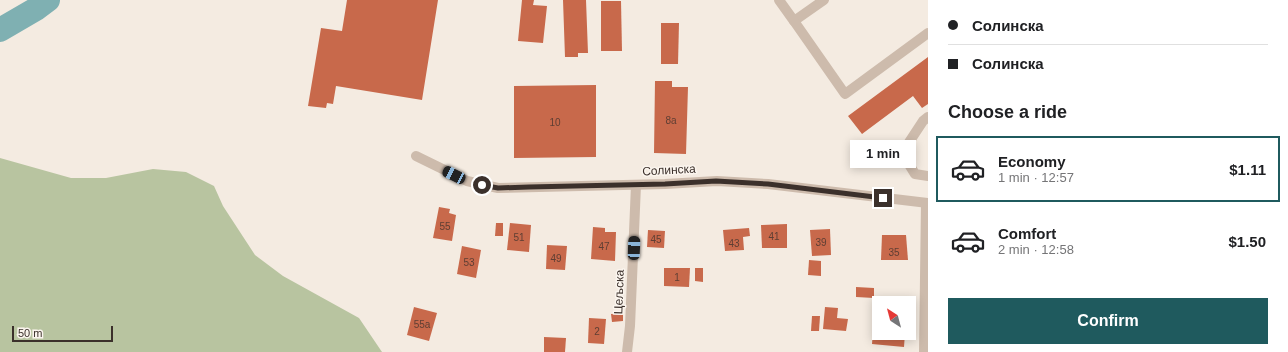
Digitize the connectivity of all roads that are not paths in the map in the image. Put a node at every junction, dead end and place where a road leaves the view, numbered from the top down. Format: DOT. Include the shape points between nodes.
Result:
graph roads {
  1 [pos="779,0"];
  2 [pos="824,0"];
  3 [pos="794,22"];
  4 [pos="928,33"];
  5 [pos="928,117"];
  6 [pos="416,156"];
  7 [pos="928,176"];
  8 [pos="636,185"];
  9 [pos="927,203"];
  10 [pos="627,352"];
  11 [pos="924,352"];
  1 -- 3 [label="street"];
  2 -- 3 [label="street"];
  3 -- 4 [label="street" via="845,94"];
  5 -- 7 [label="street" via="902,153 915,174"];
  6 -- 8 [label="street, Солинска" via="467,181 498,188"];
  8 -- 9 [label="street, Солинска" via="716,181 768,184"];
  8 -- 10 [label="street, Цељска"];
  9 -- 11 [label="street"];
}
